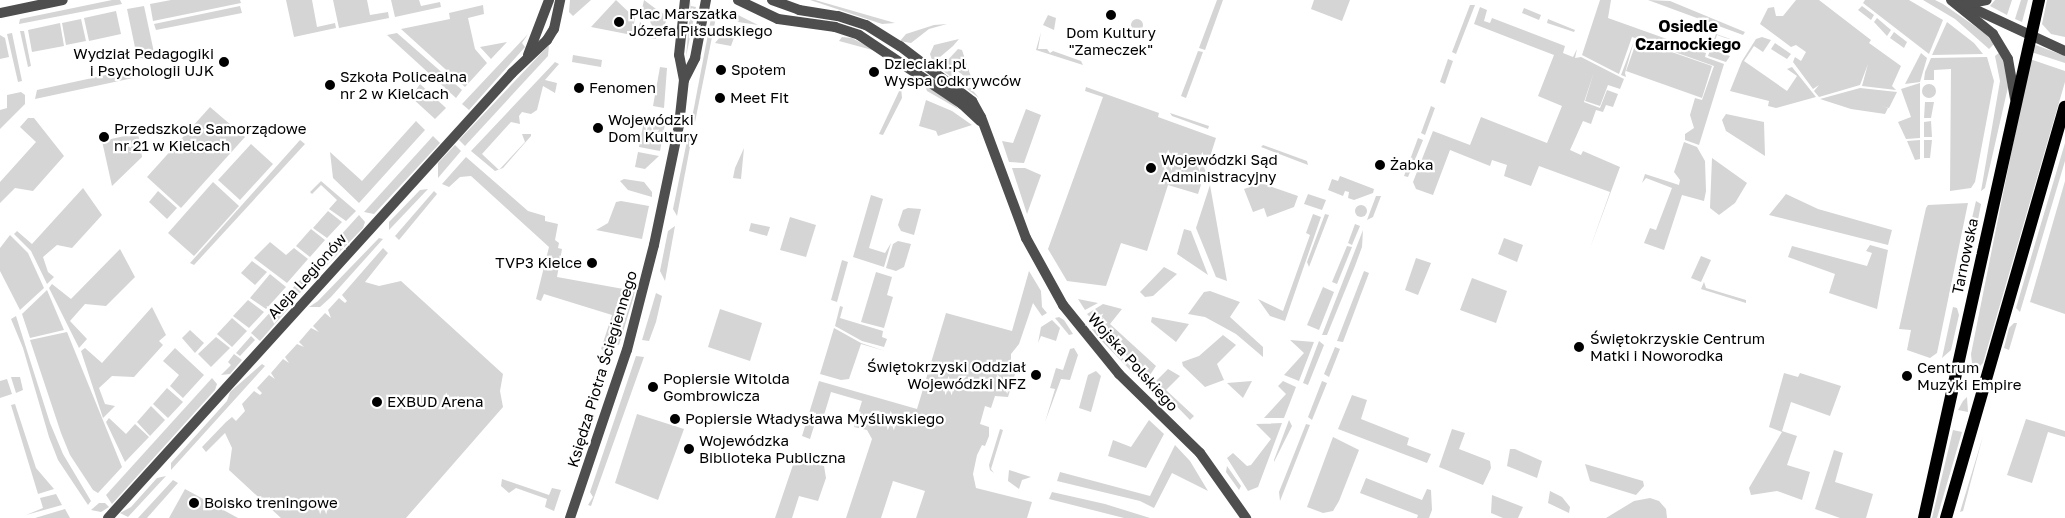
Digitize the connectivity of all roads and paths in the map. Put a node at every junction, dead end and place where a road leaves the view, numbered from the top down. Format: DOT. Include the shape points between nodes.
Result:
graph roads {
  1 [pos="63,0"];
  2 [pos="549,0"];
  3 [pos="560,0"];
  4 [pos="685,0"];
  5 [pos="706,0"];
  6 [pos="738,0"];
  7 [pos="772,0"];
  8 [pos="1987,0"];
  9 [pos="2039,0"];
  10 [pos="1956,1"];
  11 [pos="0,13"];
  12 [pos="2029,36"];
  13 [pos="2065,51"];
  14 [pos="528,55"];
  15 [pos="684,80"];
  16 [pos="2015,98"];
  17 [pos="2065,107"];
  18 [pos="2063,119"];
  19 [pos="985,130"];
  20 [pos="108,518"];
  21 [pos="570,518"];
  22 [pos="1246,518"];
  23 [pos="1924,518"];
  24 [pos="1946,518"];
  1 -- 11 [label="street"];
  2 -- 14 [label="street, Aleja Legionów"];
  3 -- 14 [label="street, Aleja Legionów" via="553,32 538,50"];
  4 -- 15 [label="street, Księdza Piotra Ściegiennego" via="679,55"];
  5 -- 15 [label="street, Księdza Piotra Ściegiennego" via="695,58"];
  6 -- 19 [label="street, Wojska Polskiego" via="778,19 852,32 971,111"];
  7 -- 19 [label="street, Wojska Polskiego" via="799,10 854,20 914,56 967,95 976,106"];
  8 -- 10 [label="street"];
  9 -- 12 [label="main road, Tarnowska"];
  10 -- 12 [label="street"];
  10 -- 16 [label="street" via="1999,44 2008,59"];
  12 -- 13 [label="street"];
  12 -- 16 [label="main road, Tarnowska"];
  14 -- 20 [label="street, Aleja Legionów"];
  15 -- 21 [label="street, Księdza Piotra Ściegiennego" via="679,125 645,285"];
  16 -- 23 [label="main road, Tarnowska"];
  17 -- 18 [label="main road"];
  18 -- 24 [label="main road"];
  19 -- 22 [label="street, Wojska Polskiego" via="1026,238 1065,307 1119,374 1200,453"];
}
